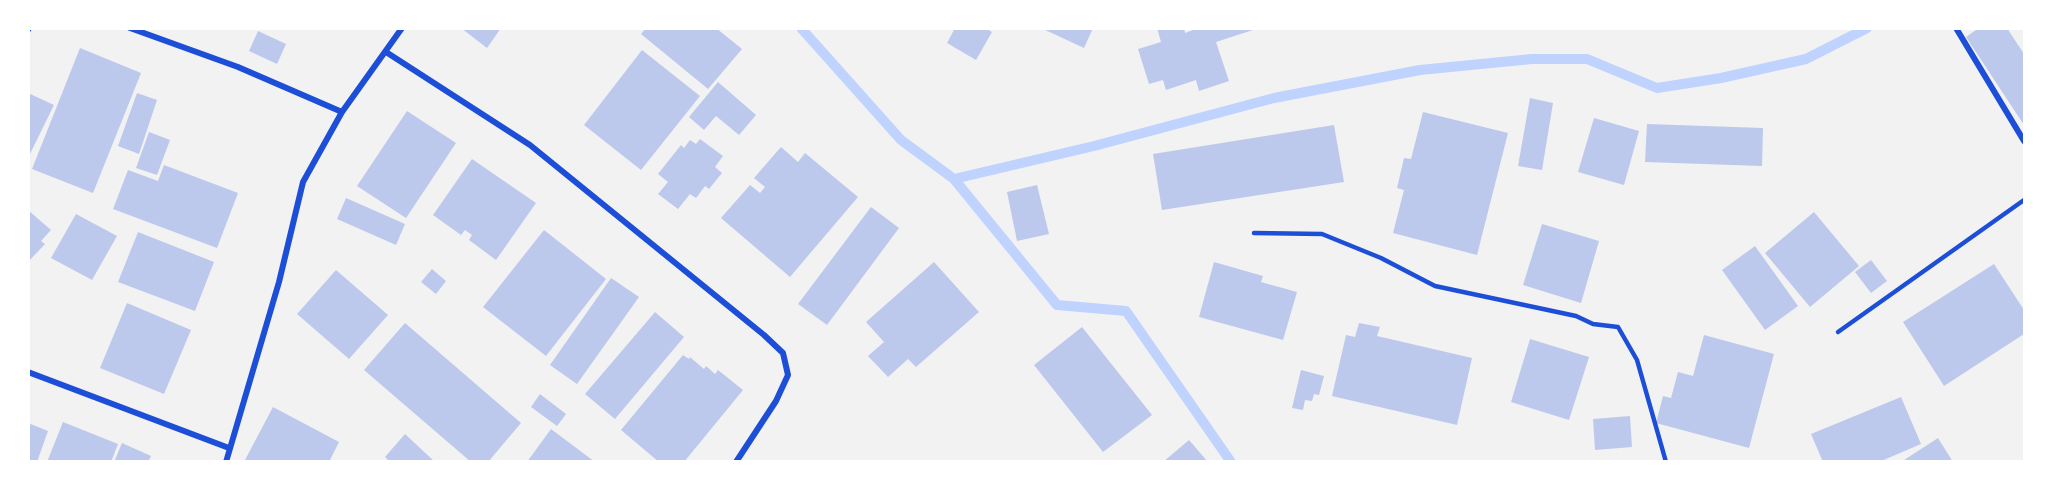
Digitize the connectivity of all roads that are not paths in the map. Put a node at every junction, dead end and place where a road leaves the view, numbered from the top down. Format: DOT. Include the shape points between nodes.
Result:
graph roads {
  1 [pos="130,28"];
  2 [pos="402,28"];
  3 [pos="1957,31"];
  4 [pos="386,52"];
  5 [pos="342,112"];
  6 [pos="2025,141"];
  7 [pos="2025,200"];
  8 [pos="1254,233"];
  9 [pos="1838,332"];
  10 [pos="28,372"];
  11 [pos="229,448"];
  12 [pos="226,462"];
  13 [pos="736,462"];
  14 [pos="1665,462"];
  1 -- 5 [label="street" via="238,67"];
  2 -- 4 [label="street"];
  3 -- 6 [label="street"];
  4 -- 5 [label="street"];
  4 -- 13 [label="street" via="530,145 783,353 788,375 776,401"];
  5 -- 11 [label="street" via="303,182 279,282"];
  7 -- 9 [label="lane"];
  8 -- 14 [label="lane" via="1322,234 1435,286 1618,327 1637,360"];
  10 -- 11 [label="street"];
  11 -- 12 [label="street"];
}
